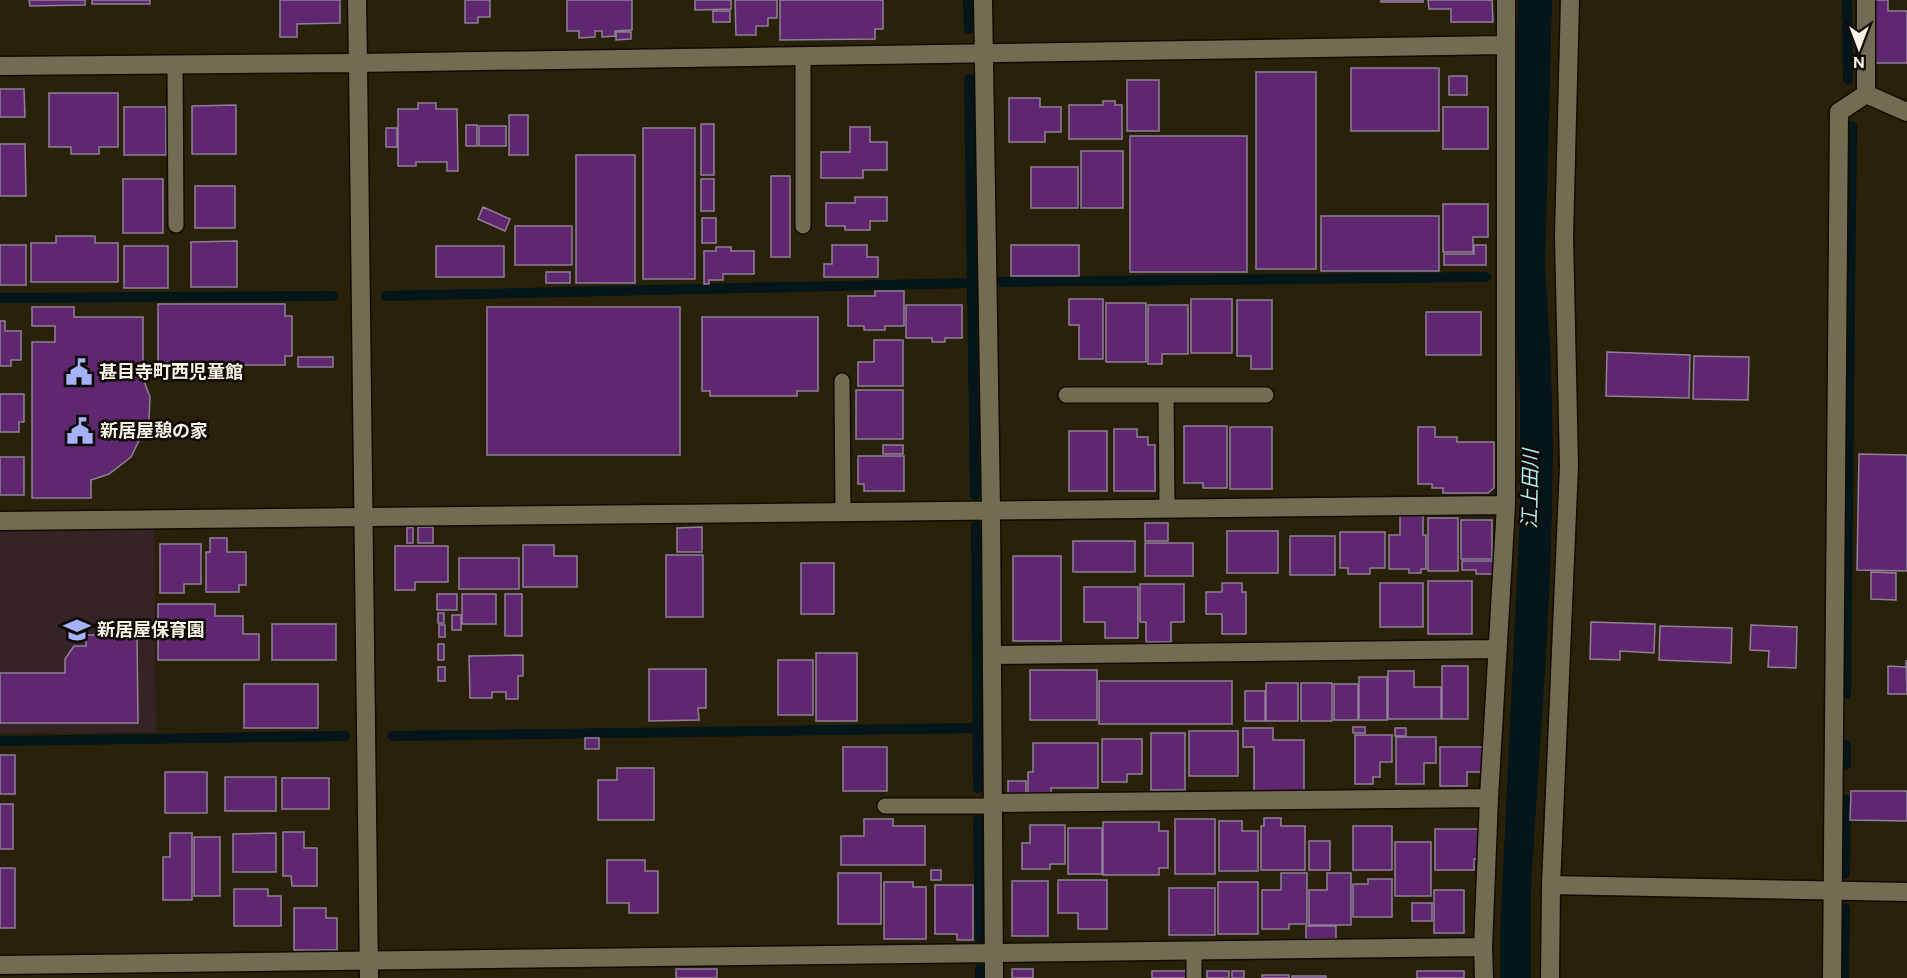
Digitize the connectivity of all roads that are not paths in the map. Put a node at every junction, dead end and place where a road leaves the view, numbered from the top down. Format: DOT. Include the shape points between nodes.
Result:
graph roads {
  1 [pos="357,0"];
  2 [pos="983,0"];
  3 [pos="1506,0"];
  4 [pos="1570,0"];
  5 [pos="1866,0"];
  6 [pos="1504,45"];
  7 [pos="984,54"];
  8 [pos="803,57"];
  9 [pos="357,63"];
  10 [pos="175,64"];
  11 [pos="0,66"];
  12 [pos="1866,94"];
  13 [pos="1907,112"];
  14 [pos="176,225"];
  15 [pos="803,226"];
  16 [pos="842,381"];
  17 [pos="1066,395"];
  18 [pos="1166,395"];
  19 [pos="1266,395"];
  20 [pos="1506,505"];
  21 [pos="1167,509"];
  22 [pos="991,510"];
  23 [pos="843,512"];
  24 [pos="363,517"];
  25 [pos="0,521"];
  26 [pos="1498,649"];
  27 [pos="992,655"];
  28 [pos="1489,798"];
  29 [pos="993,804"];
  30 [pos="885,806"];
  31 [pos="1551,885"];
  32 [pos="1833,891"];
  33 [pos="1907,892"];
  34 [pos="1483,947"];
  35 [pos="1194,951"];
  36 [pos="993,953"];
  37 [pos="0,965"];
  38 [pos="369,969"];
  39 [pos="993,978"];
  40 [pos="1194,978"];
  41 [pos="1484,978"];
  42 [pos="1550,978"];
  43 [pos="1832,978"];
  1 -- 9 [label="street"];
  2 -- 7 [label="street"];
  3 -- 6 [label="street"];
  4 -- 31 [label="street" via="1564,236 1569,466"];
  5 -- 12 [label="street"];
  6 -- 7 [label="street"];
  6 -- 20 [label="street"];
  7 -- 8 [label="street"];
  7 -- 22 [label="street"];
  8 -- 9 [label="street"];
  8 -- 15 [label="lane"];
  9 -- 10 [label="street"];
  9 -- 24 [label="street"];
  10 -- 11 [label="street"];
  10 -- 14 [label="lane"];
  12 -- 13 [label="street"];
  12 -- 32 [label="street" via="1839,112"];
  16 -- 23 [label="lane"];
  17 -- 18 [label="lane"];
  18 -- 19 [label="lane"];
  18 -- 21 [label="lane"];
  20 -- 21 [label="street"];
  20 -- 26 [label="street"];
  21 -- 22 [label="street"];
  22 -- 23 [label="street"];
  22 -- 27 [label="street"];
  23 -- 24 [label="street"];
  24 -- 25 [label="street"];
  24 -- 38 [label="street"];
  26 -- 27 [label="street"];
  26 -- 28 [label="street"];
  27 -- 29 [label="street"];
  28 -- 29 [label="street"];
  28 -- 34 [label="street"];
  29 -- 30 [label="lane"];
  29 -- 36 [label="street"];
  31 -- 32 [label="street"];
  31 -- 42 [label="street"];
  32 -- 33 [label="street"];
  32 -- 43 [label="street"];
  34 -- 35 [label="street"];
  34 -- 41 [label="street"];
  35 -- 36 [label="street"];
  35 -- 40 [label="lane"];
  36 -- 38 [label="street"];
  36 -- 39 [label="street"];
  37 -- 38 [label="street"];
}
